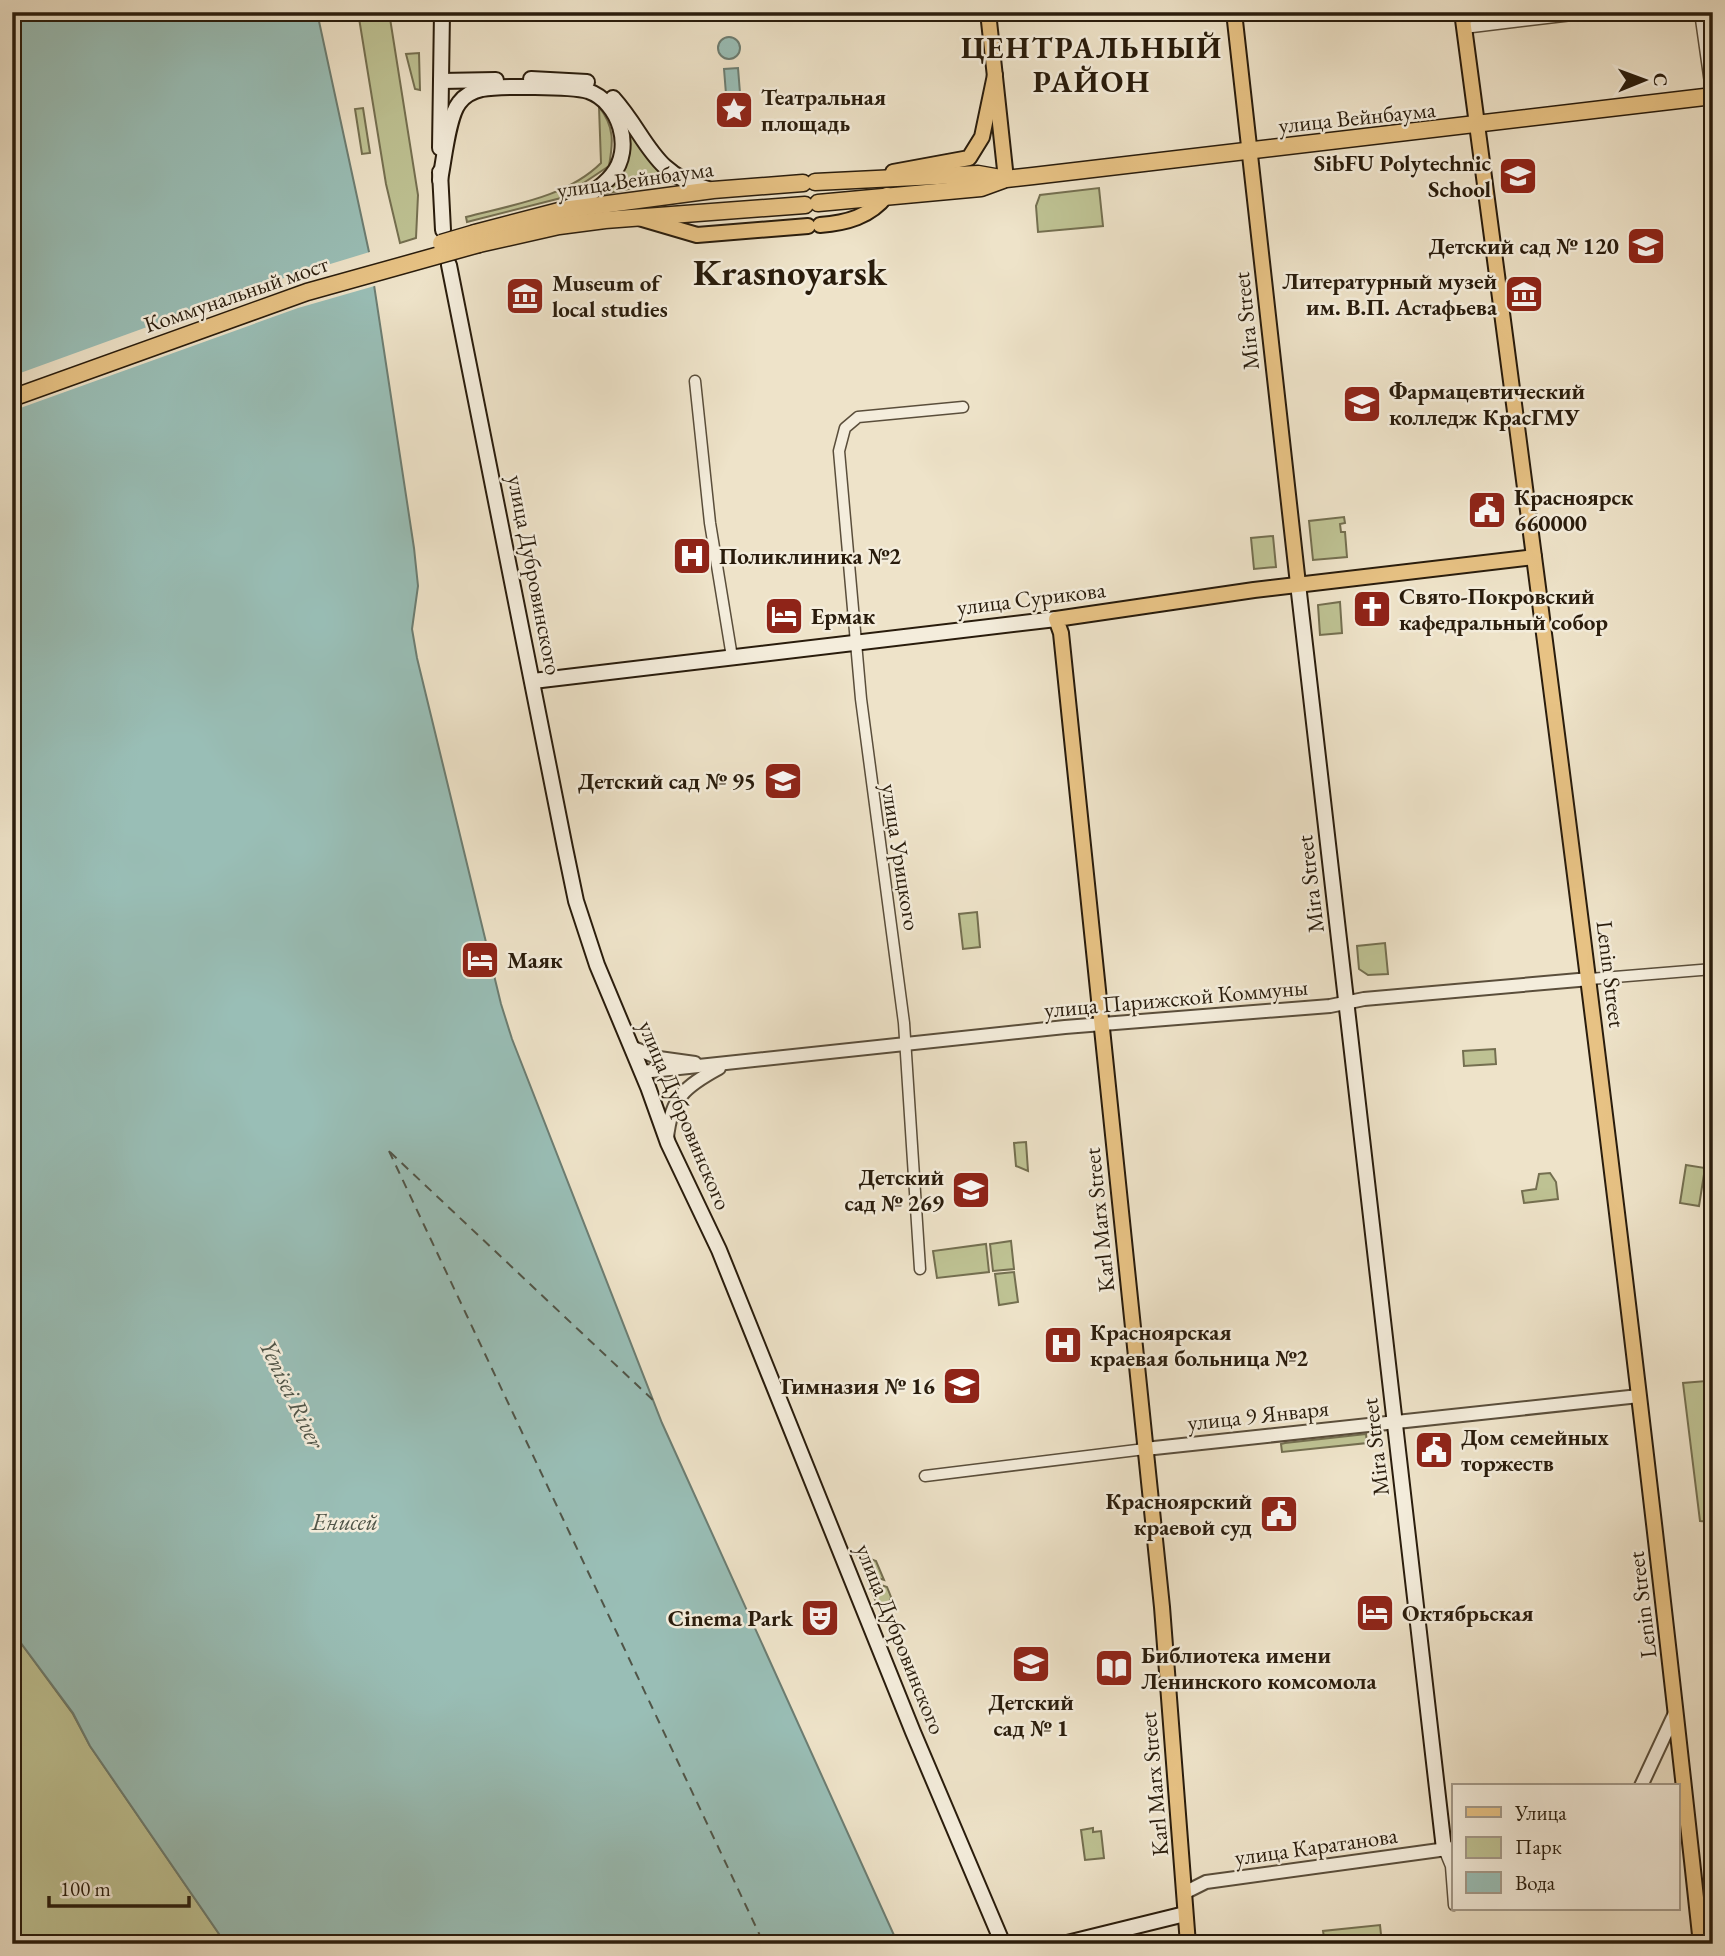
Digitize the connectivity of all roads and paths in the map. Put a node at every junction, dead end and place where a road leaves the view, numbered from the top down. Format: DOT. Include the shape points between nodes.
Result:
graph roads {
  1 [pos="442,12"];
  2 [pos="988,12"];
  3 [pos="1234,12"];
  4 [pos="1462,12"];
  5 [pos="1699,12"];
  6 [pos="1572,15"];
  7 [pos="1464,28"];
  8 [pos="995,75"];
  9 [pos="441,81"];
  10 [pos="1712,99"];
  11 [pos="1478,126"];
  12 [pos="1250,152"];
  13 [pos="1006,179"];
  14 [pos="440,180"];
  15 [pos="847,180"];
  16 [pos="713,190"];
  17 [pos="887,195"];
  18 [pos="563,210"];
  19 [pos="638,218"];
  20 [pos="443,230"];
  21 [pos="477,239"];
  22 [pos="449,265"];
  23 [pos="695,382"];
  24 [pos="12,389"];
  25 [pos="12,398"];
  26 [pos="963,407"];
  27 [pos="1534,557"];
  28 [pos="1298,584"];
  29 [pos="1056,619"];
  30 [pos="854,642"];
  31 [pos="732,657"];
  32 [pos="533,681"];
  33 [pos="1713,969"];
  34 [pos="1590,979"];
  35 [pos="1346,1004"];
  36 [pos="1100,1026"];
  37 [pos="906,1045"];
  38 [pos="631,1047"];
  39 [pos="723,1066"];
  40 [pos="642,1072"];
  41 [pos="666,1139"];
  42 [pos="920,1269"];
  43 [pos="1639,1396"];
  44 [pos="1395,1422"];
  45 [pos="1145,1449"];
  46 [pos="925,1476"];
  47 [pos="1677,1708"];
  48 [pos="1642,1784"];
  49 [pos="1684,1819"];
  50 [pos="1449,1849"];
  51 [pos="1452,1879"];
  52 [pos="1186,1892"];
  53 [pos="1185,1914"];
  54 [pos="1003,1944"];
  55 [pos="1063,1944"];
  56 [pos="1188,1944"];
  57 [pos="1701,1944"];
  1 -- 9 [label="main road"];
  2 -- 8 [label="main road"];
  3 -- 12 [label="main road, Mira Street"];
  4 -- 7 [label="main road, Lenin Street"];
  5 -- 10 [label="street"];
  6 -- 7 [label="street"];
  7 -- 11 [label="main road, Lenin Street"];
  8 -- 13 [label="main road"];
  8 -- 15 [label="main road" via="982,137 969,158"];
  9 -- 14 [label="main road"];
  9 -- 16 [label="main road" via="589,82 614,99 661,165 679,179"];
  10 -- 11 [label="highway, улица Вейнбаума"];
  11 -- 12 [label="highway, улица Вейнбаума"];
  11 -- 27 [label="main road, Lenin Street"];
  12 -- 13 [label="highway, улица Вейнбаума"];
  12 -- 28 [label="main road, Mira Street"];
  13 -- 15 [label="highway, улица Вейнбаума" via="978,174"];
  13 -- 17 [label="highway, улица Вейнбаума" via="981,188"];
  14 -- 18 [label="main road" via="452,121 458,104 469,94 483,89 588,91 601,98 620,123 622,152 611,177"];
  14 -- 20 [label="main road"];
  15 -- 16 [label="highway, улица Вейнбаума"];
  16 -- 18 [label="highway, улица Вейнбаума"];
  17 -- 19 [label="highway, улица Вейнбаума"];
  17 -- 19 [label="main road" via="878,206 848,222 697,235"];
  18 -- 21 [label="highway, улица Вейнбаума"];
  19 -- 21 [label="highway, улица Вейнбаума"];
  21 -- 24 [label="highway, Коммунальный мост, bridge" via="292,288"];
  21 -- 25 [label="highway, Коммунальный мост, bridge" via="307,292"];
  22 -- 32 [label="main road, улица Дубровинского"];
  23 -- 31 [label="street"];
  26 -- 30 [label="street, улица Урицкого" via="858,417 845,428 839,451"];
  27 -- 28 [label="main road, улица Сурикова"];
  27 -- 34 [label="main road, Lenin Street"];
  28 -- 29 [label="main road, улица Сурикова"];
  28 -- 35 [label="main road, Mira Street"];
  29 -- 30 [label="main road, улица Сурикова"];
  29 -- 36 [label="main road, Karl Marx Street"];
  30 -- 31 [label="main road, улица Сурикова"];
  30 -- 37 [label="street, улица Урицкого"];
  31 -- 32 [label="main road, улица Сурикова"];
  32 -- 38 [label="main road, улица Дубровинского" via="576,901"];
  33 -- 34 [label="street, улица Парижской Коммуны"];
  34 -- 35 [label="street, улица Парижской Коммуны"];
  34 -- 43 [label="main road, Lenin Street"];
  35 -- 36 [label="street, улица Парижской Коммуны"];
  35 -- 44 [label="main road, Mira Street"];
  36 -- 37 [label="street, улица Парижской Коммуны"];
  36 -- 45 [label="main road, Karl Marx Street"];
  37 -- 39 [label="street, улица Парижской Коммуны"];
  37 -- 42 [label="street, улица Урицкого"];
  38 -- 39 [label="street" via="659,1058"];
  38 -- 40 [label="main road, улица Дубровинского"];
  39 -- 40 [label="street, улица Парижской Коммуны"];
  39 -- 41 [label="street" via="688,1085 679,1096"];
  40 -- 41 [label="main road, улица Дубровинского"];
  41 -- 54 [label="main road, улица Дубровинского" via="719,1250"];
  43 -- 44 [label="street, улица 9 Января"];
  43 -- 47 [label="main road, Lenin Street"];
  44 -- 45 [label="street, улица 9 Января"];
  44 -- 50 [label="main road, Mira Street"];
  45 -- 46 [label="street, улица 9 Января"];
  45 -- 52 [label="main road, Karl Marx Street"];
  47 -- 48 [label="street"];
  47 -- 49 [label="main road, Lenin Street"];
  49 -- 57 [label="main road, Lenin Street"];
  50 -- 51 [label="street, Mira Street"];
  50 -- 52 [label="street, улица Каратанова" via="1206,1882"];
  52 -- 53 [label="main road, Karl Marx Street"];
  53 -- 55 [label="main road"];
  53 -- 56 [label="main road, Karl Marx Street"];
}
